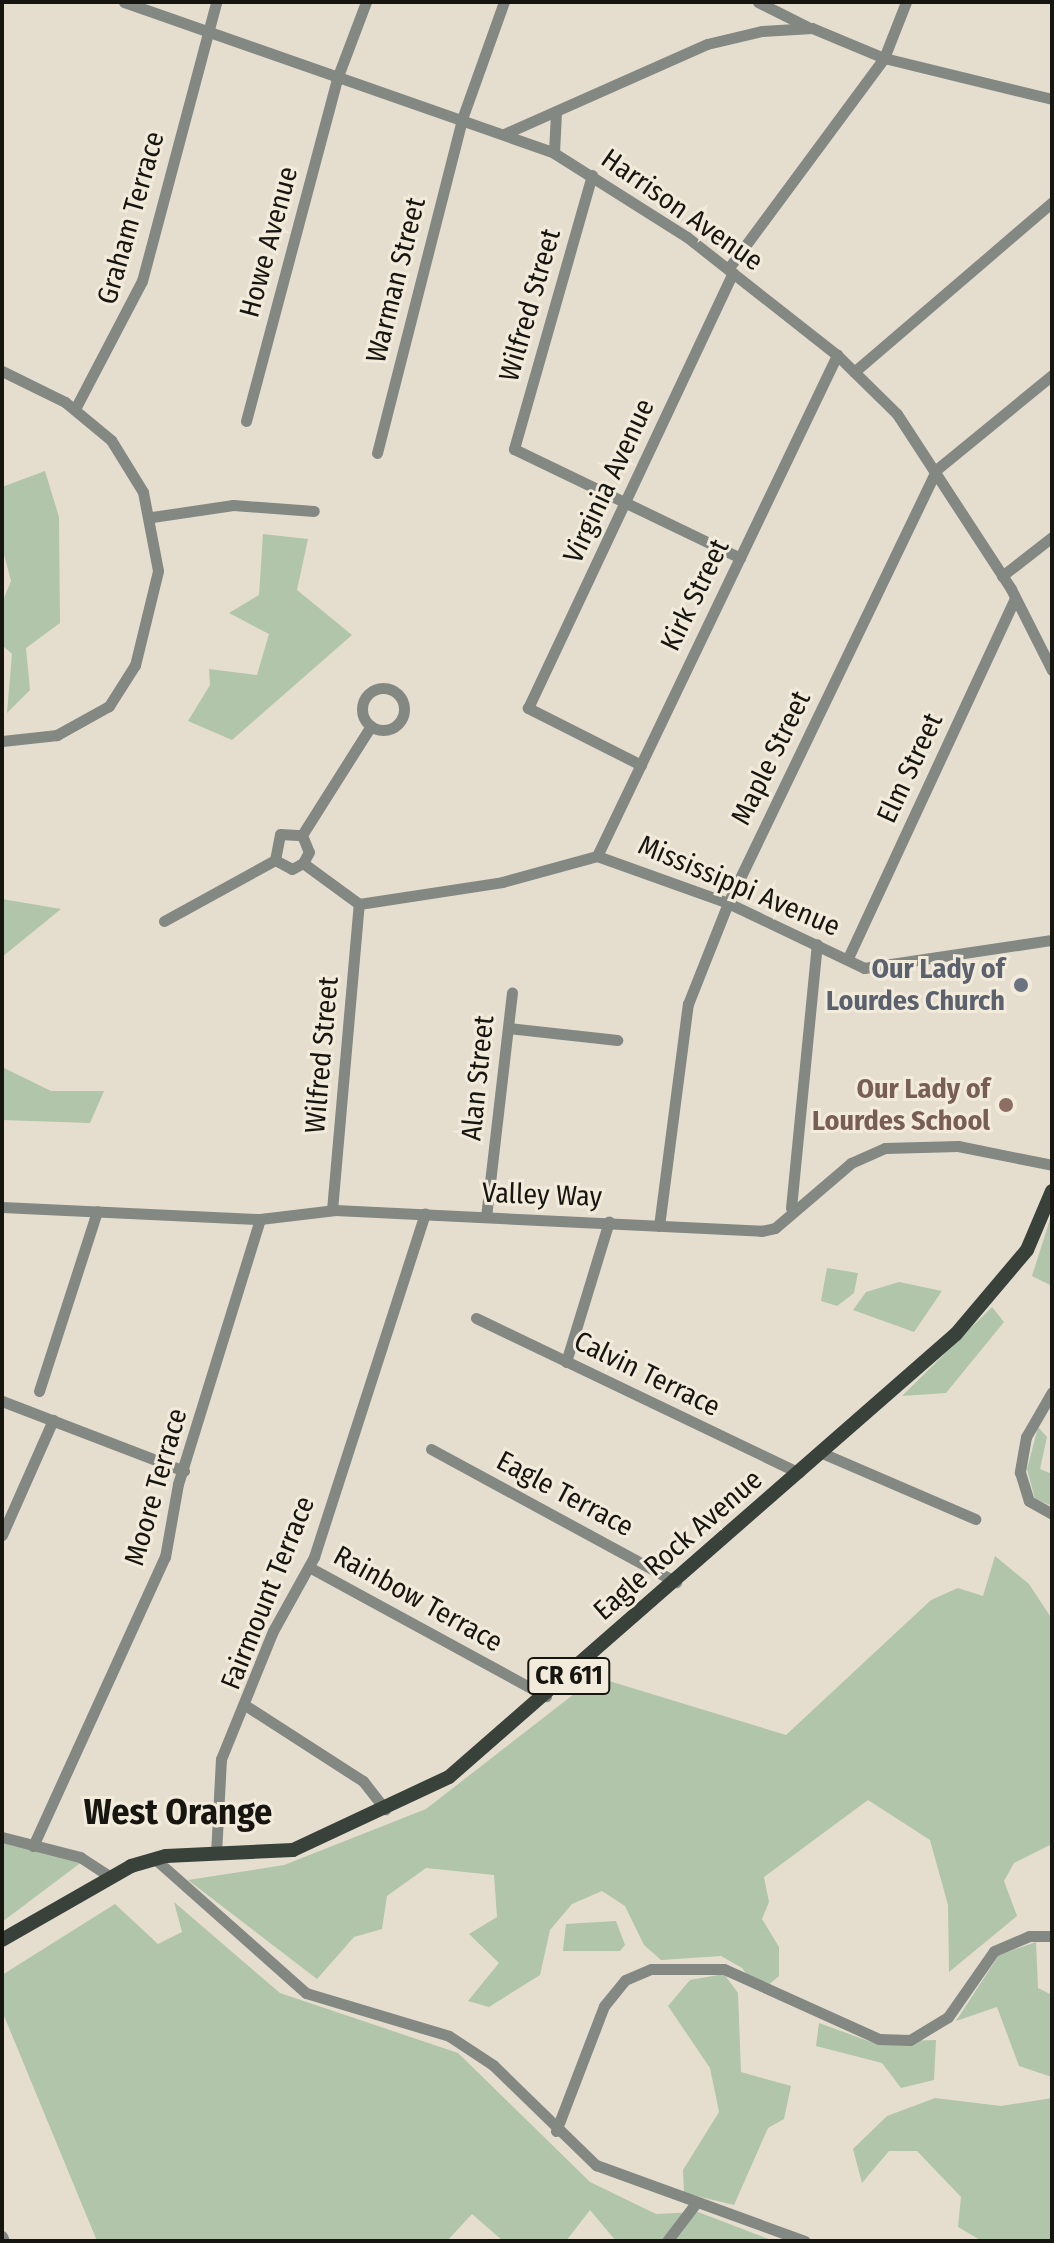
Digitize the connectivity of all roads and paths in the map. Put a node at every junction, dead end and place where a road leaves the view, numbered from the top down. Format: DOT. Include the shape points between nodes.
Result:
graph roads {
  1 [pos="124,2"];
  2 [pos="216,2"];
  3 [pos="366,2"];
  4 [pos="504,2"];
  5 [pos="758,2"];
  6 [pos="906,2"];
  7 [pos="812,28"];
  8 [pos="208,31"];
  9 [pos="884,58"];
  10 [pos="338,76"];
  11 [pos="1052,99"];
  12 [pos="556,112"];
  13 [pos="462,119"];
  14 [pos="504,134"];
  15 [pos="554,153"];
  16 [pos="592,175"];
  17 [pos="1052,202"];
  18 [pos="731,271"];
  19 [pos="837,355"];
  20 [pos="2,371"];
  21 [pos="854,372"];
  22 [pos="1052,375"];
  23 [pos="75,409"];
  24 [pos="246,421"];
  25 [pos="377,453"];
  26 [pos="936,470"];
  27 [pos="625,502"];
  28 [pos="314,511"];
  29 [pos="152,517"];
  30 [pos="1052,537"];
  31 [pos="740,558"];
  32 [pos="1002,576"];
  33 [pos="1015,598"];
  34 [pos="1052,670"];
  35 [pos="371,726"];
  36 [pos="2,741"];
  37 [pos="641,765"];
  38 [pos="302,835"];
  39 [pos="597,856"];
  40 [pos="275,860"];
  41 [pos="303,863"];
  42 [pos="728,903"];
  43 [pos="359,904"];
  44 [pos="164,921"];
  45 [pos="1052,940"];
  46 [pos="817,944"];
  47 [pos="848,958"];
  48 [pos="512,992"];
  49 [pos="508,1028"];
  50 [pos="617,1040"];
  51 [pos="1052,1165"];
  52 [pos="1052,1191"];
  53 [pos="2,1207"];
  54 [pos="791,1208"];
  55 [pos="332,1210"];
  56 [pos="97,1211"];
  57 [pos="425,1214"];
  58 [pos="486,1217"];
  59 [pos="260,1219"];
  60 [pos="609,1221"];
  61 [pos="659,1226"];
  62 [pos="476,1318"];
  63 [pos="566,1362"];
  64 [pos="39,1391"];
  65 [pos="1052,1392"];
  66 [pos="2,1401"];
  67 [pos="53,1420"];
  68 [pos="431,1449"];
  69 [pos="822,1453"];
  70 [pos="184,1471"];
  71 [pos="799,1473"];
  72 [pos="1052,1514"];
  73 [pos="975,1519"];
  74 [pos="2,1535"];
  75 [pos="309,1567"];
  76 [pos="676,1582"];
  77 [pos="546,1696"];
  78 [pos="248,1707"];
  79 [pos="385,1809"];
  80 [pos="2,1837"];
  81 [pos="33,1846"];
  82 [pos="216,1854"];
  83 [pos="155,1859"];
  84 [pos="109,1876"];
  85 [pos="1052,1936"];
  86 [pos="2,1940"];
  87 [pos="556,2131"];
  88 [pos="696,2203"];
  89 [pos="667,2241"];
  90 [pos="805,2241"];
  1 -- 8 [label="street, Harrison Avenue"];
  2 -- 8 [label="street, Graham Terrace"];
  3 -- 10 [label="street, Howe Avenue"];
  4 -- 13 [label="street, Warman Street"];
  5 -- 7 [label="street"];
  6 -- 9 [label="street, Virginia Avenue"];
  7 -- 9 [label="street"];
  7 -- 12 [label="street" via="707,44"];
  8 -- 10 [label="street, Harrison Avenue"];
  8 -- 23 [label="street, Graham Terrace" via="142,281"];
  9 -- 11 [label="street"];
  9 -- 18 [label="street, Virginia Avenue"];
  10 -- 13 [label="street, Harrison Avenue"];
  10 -- 24 [label="street, Howe Avenue"];
  12 -- 14 [label="street"];
  12 -- 15 [label="street"];
  13 -- 14 [label="street, Harrison Avenue"];
  13 -- 25 [label="street, Warman Street"];
  14 -- 15 [label="street, Harrison Avenue"];
  15 -- 16 [label="street, Harrison Avenue"];
  16 -- 18 [label="street, Harrison Avenue"];
  16 -- 27 [label="street, Wilfred Street" via="514,449"];
  17 -- 21 [label="street"];
  18 -- 19 [label="street, Harrison Avenue"];
  18 -- 27 [label="street, Virginia Avenue"];
  19 -- 21 [label="street, Harrison Avenue"];
  19 -- 31 [label="street, Kirk Street"];
  20 -- 23 [label="street"];
  21 -- 26 [label="street, Harrison Avenue" via="897,414"];
  22 -- 26 [label="street, Maple Street"];
  23 -- 29 [label="street" via="123,456"];
  26 -- 32 [label="street, Harrison Avenue"];
  26 -- 42 [label="street, Maple Street"];
  27 -- 31 [label="street"];
  27 -- 37 [label="street, Virginia Avenue" via="528,708"];
  28 -- 29 [label="street" via="233,505"];
  29 -- 36 [label="street" via="157,591 124,687 79,727"];
  30 -- 32 [label="street"];
  31 -- 37 [label="street, Kirk Street"];
  32 -- 33 [label="street, Harrison Avenue"];
  33 -- 34 [label="street, Harrison Avenue"];
  33 -- 47 [label="street, Elm Street"];
  35 -- 38 [label="street"];
  37 -- 39 [label="street, Kirk Street"];
  38 -- 40 [label="street" via="280,834"];
  38 -- 41 [label="street" via="309,852"];
  39 -- 42 [label="street, Mississippi Avenue"];
  39 -- 43 [label="street, Mississippi Avenue" via="502,882"];
  40 -- 41 [label="street" via="292,869"];
  40 -- 44 [label="street"];
  41 -- 43 [label="street"];
  42 -- 46 [label="street, Mississippi Avenue"];
  42 -- 61 [label="street, Maple Street" via="688,1004"];
  43 -- 55 [label="street, Wilfred Street"];
  45 -- 47 [label="street, Mississippi Avenue" via="881,969"];
  46 -- 47 [label="street, Mississippi Avenue"];
  46 -- 54 [label="street"];
  48 -- 49 [label="street, Alan Street"];
  49 -- 50 [label="street"];
  49 -- 58 [label="street, Alan Street"];
  51 -- 54 [label="street, Valley Way" via="958,1146 885,1148"];
  52 -- 69 [label="main road, Eagle Rock Avenue / CR 611" via="1027,1250 1001,1286"];
  53 -- 56 [label="street, Valley Way"];
  54 -- 61 [label="street, Valley Way" via="775,1228 761,1231"];
  55 -- 57 [label="street, Valley Way"];
  55 -- 59 [label="street, Valley Way"];
  56 -- 59 [label="street, Valley Way"];
  56 -- 64 [label="street"];
  57 -- 58 [label="street, Valley Way"];
  57 -- 75 [label="street, Fairmount Terrace"];
  58 -- 60 [label="street, Valley Way"];
  59 -- 70 [label="street, Moore Terrace"];
  60 -- 61 [label="street, Valley Way"];
  60 -- 63 [label="street"];
  62 -- 63 [label="street, Calvin Terrace"];
  63 -- 71 [label="street, Calvin Terrace"];
  65 -- 72 [label="street" via="1026,1437 1020,1472 1029,1501"];
  66 -- 67 [label="street"];
  67 -- 70 [label="street"];
  67 -- 74 [label="street"];
  68 -- 76 [label="street, Eagle Terrace"];
  69 -- 71 [label="main road, Eagle Rock Avenue / CR 611"];
  69 -- 73 [label="street"];
  70 -- 81 [label="street, Moore Terrace" via="165,1557"];
  71 -- 76 [label="main road, Eagle Rock Avenue / CR 611"];
  75 -- 77 [label="street, Rainbow Terrace"];
  75 -- 78 [label="street, Fairmount Terrace" via="273,1631"];
  76 -- 77 [label="main road, Eagle Rock Avenue / CR 611"];
  77 -- 79 [label="main road, Eagle Rock Avenue / CR 611" via="449,1777"];
  78 -- 79 [label="street" via="363,1781"];
  78 -- 82 [label="street, Fairmount Terrace" via="216,1782"];
  79 -- 82 [label="main road, Eagle Rock Avenue / CR 611" via="293,1850"];
  80 -- 81 [label="street"];
  81 -- 84 [label="street" via="80,1857"];
  82 -- 83 [label="main road, Eagle Rock Avenue / CR 611"];
  83 -- 84 [label="main road, Eagle Rock Avenue / CR 611"];
  83 -- 87 [label="street" via="306,1993 449,2036 493,2065"];
  84 -- 86 [label="main road, Eagle Rock Avenue / CR 611"];
  85 -- 87 [label="street" via="1029,1936 994,1951 948,2017 910,2040 879,2039 724,1969 651,1969 625,1980 604,2006"];
  87 -- 88 [label="street" via="596,2165"];
  88 -- 89 [label="street"];
  88 -- 90 [label="street"];
}
